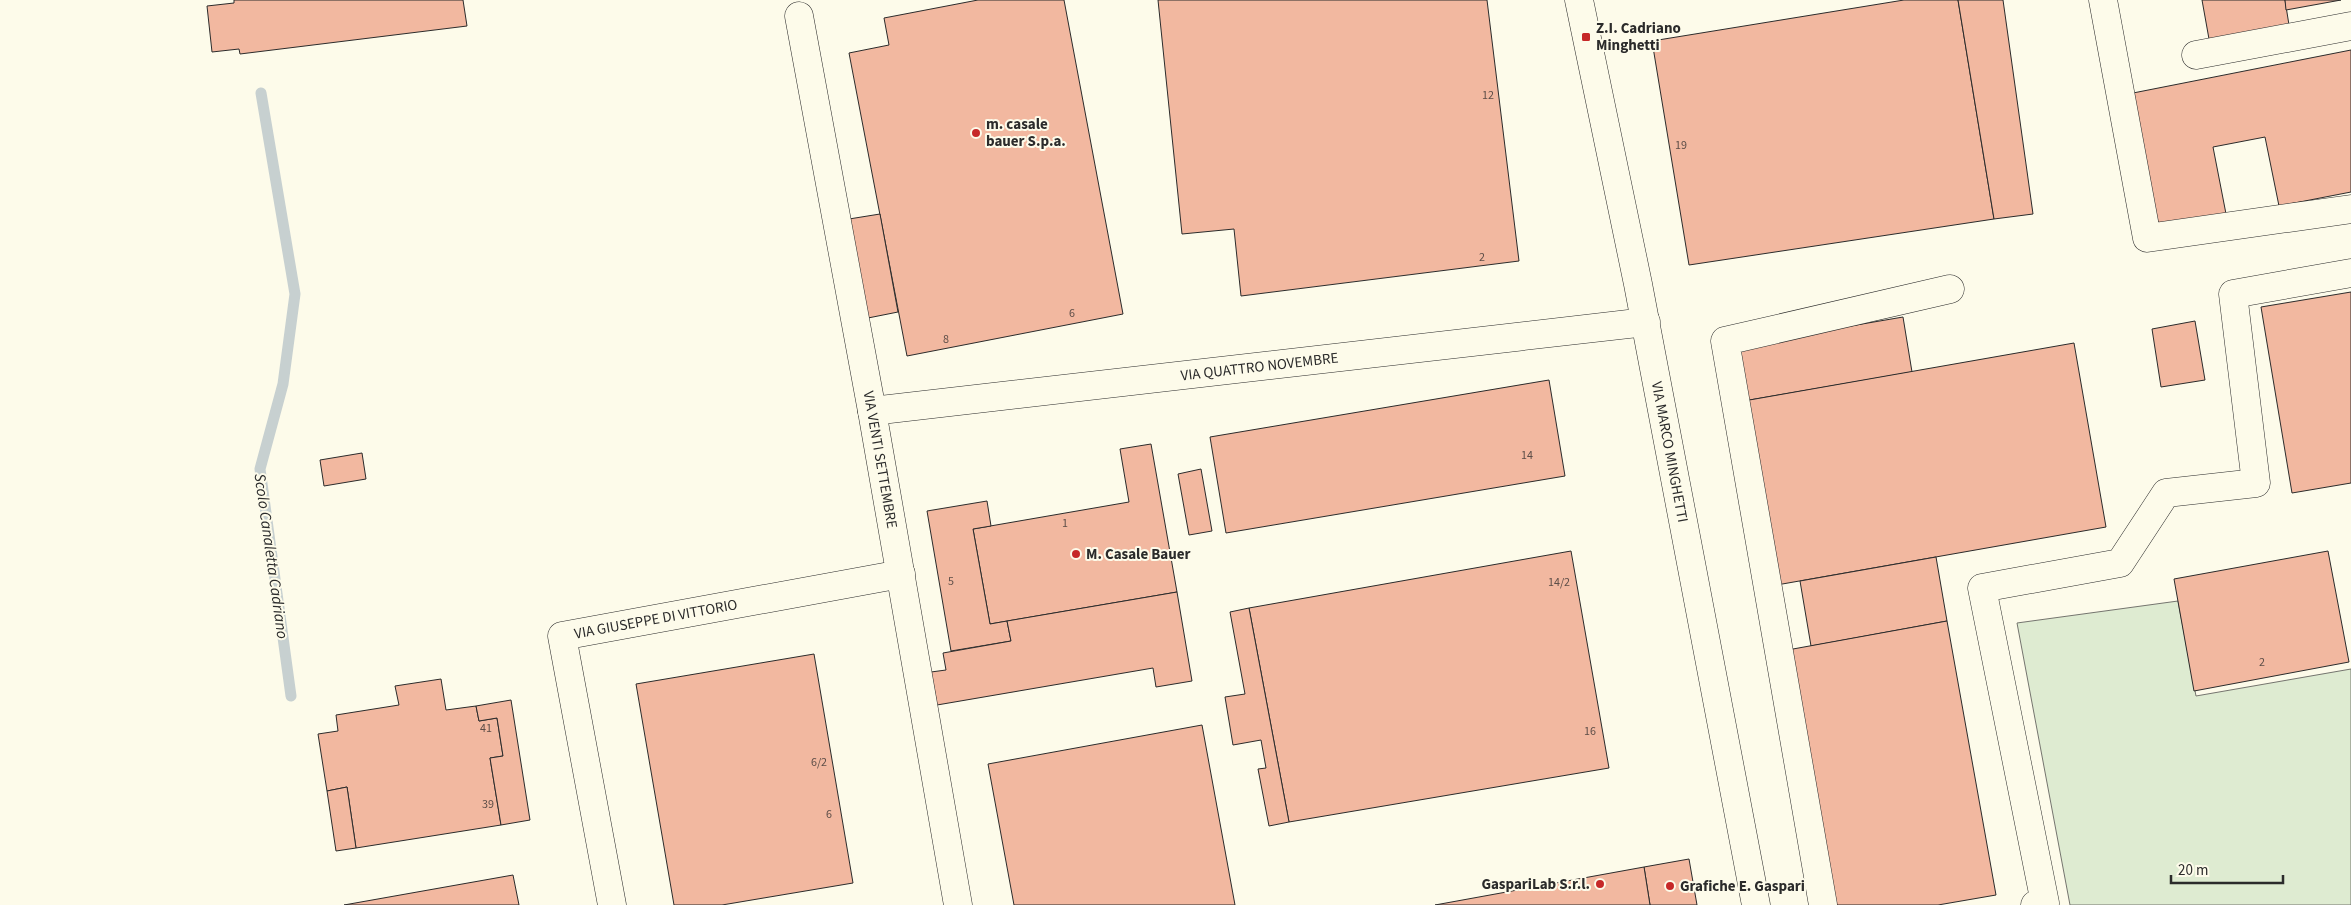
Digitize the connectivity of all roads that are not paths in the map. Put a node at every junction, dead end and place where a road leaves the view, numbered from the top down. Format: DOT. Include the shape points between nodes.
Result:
graph roads {
  1 [pos="1578,0"];
  2 [pos="2103,0"];
  3 [pos="799,16"];
  4 [pos="2351,26"];
  5 [pos="2196,55"];
  6 [pos="2351,209"];
  7 [pos="2351,273"];
  8 [pos="1950,289"];
  9 [pos="1646,322"];
  10 [pos="872,411"];
  11 [pos="901,574"];
  12 [pos="612,905"];
  13 [pos="958,905"];
  14 [pos="1756,905"];
  15 [pos="1823,905"];
  16 [pos="2035,905"];
  1 -- 9 [label="street, VIA MARCO MINGHETTI"];
  2 -- 6 [label="street" via="2147,238"];
  3 -- 10 [label="street, VIA VENTI SETTEMBRE"];
  4 -- 5 [label="street"];
  7 -- 16 [label="street" via="2233,294 2256,483 2166,493 2120,563 1982,588 2046,903"];
  8 -- 15 [label="street" via="1725,341"];
  9 -- 10 [label="street, VIA QUATTRO NOVEMBRE"];
  9 -- 14 [label="street, VIA MARCO MINGHETTI"];
  10 -- 11 [label="street, VIA VENTI SETTEMBRE"];
  11 -- 12 [label="street, VIA GIUSEPPE DI VITTORIO" via="562,636"];
  11 -- 13 [label="street, VIA VENTI SETTEMBRE"];
}
